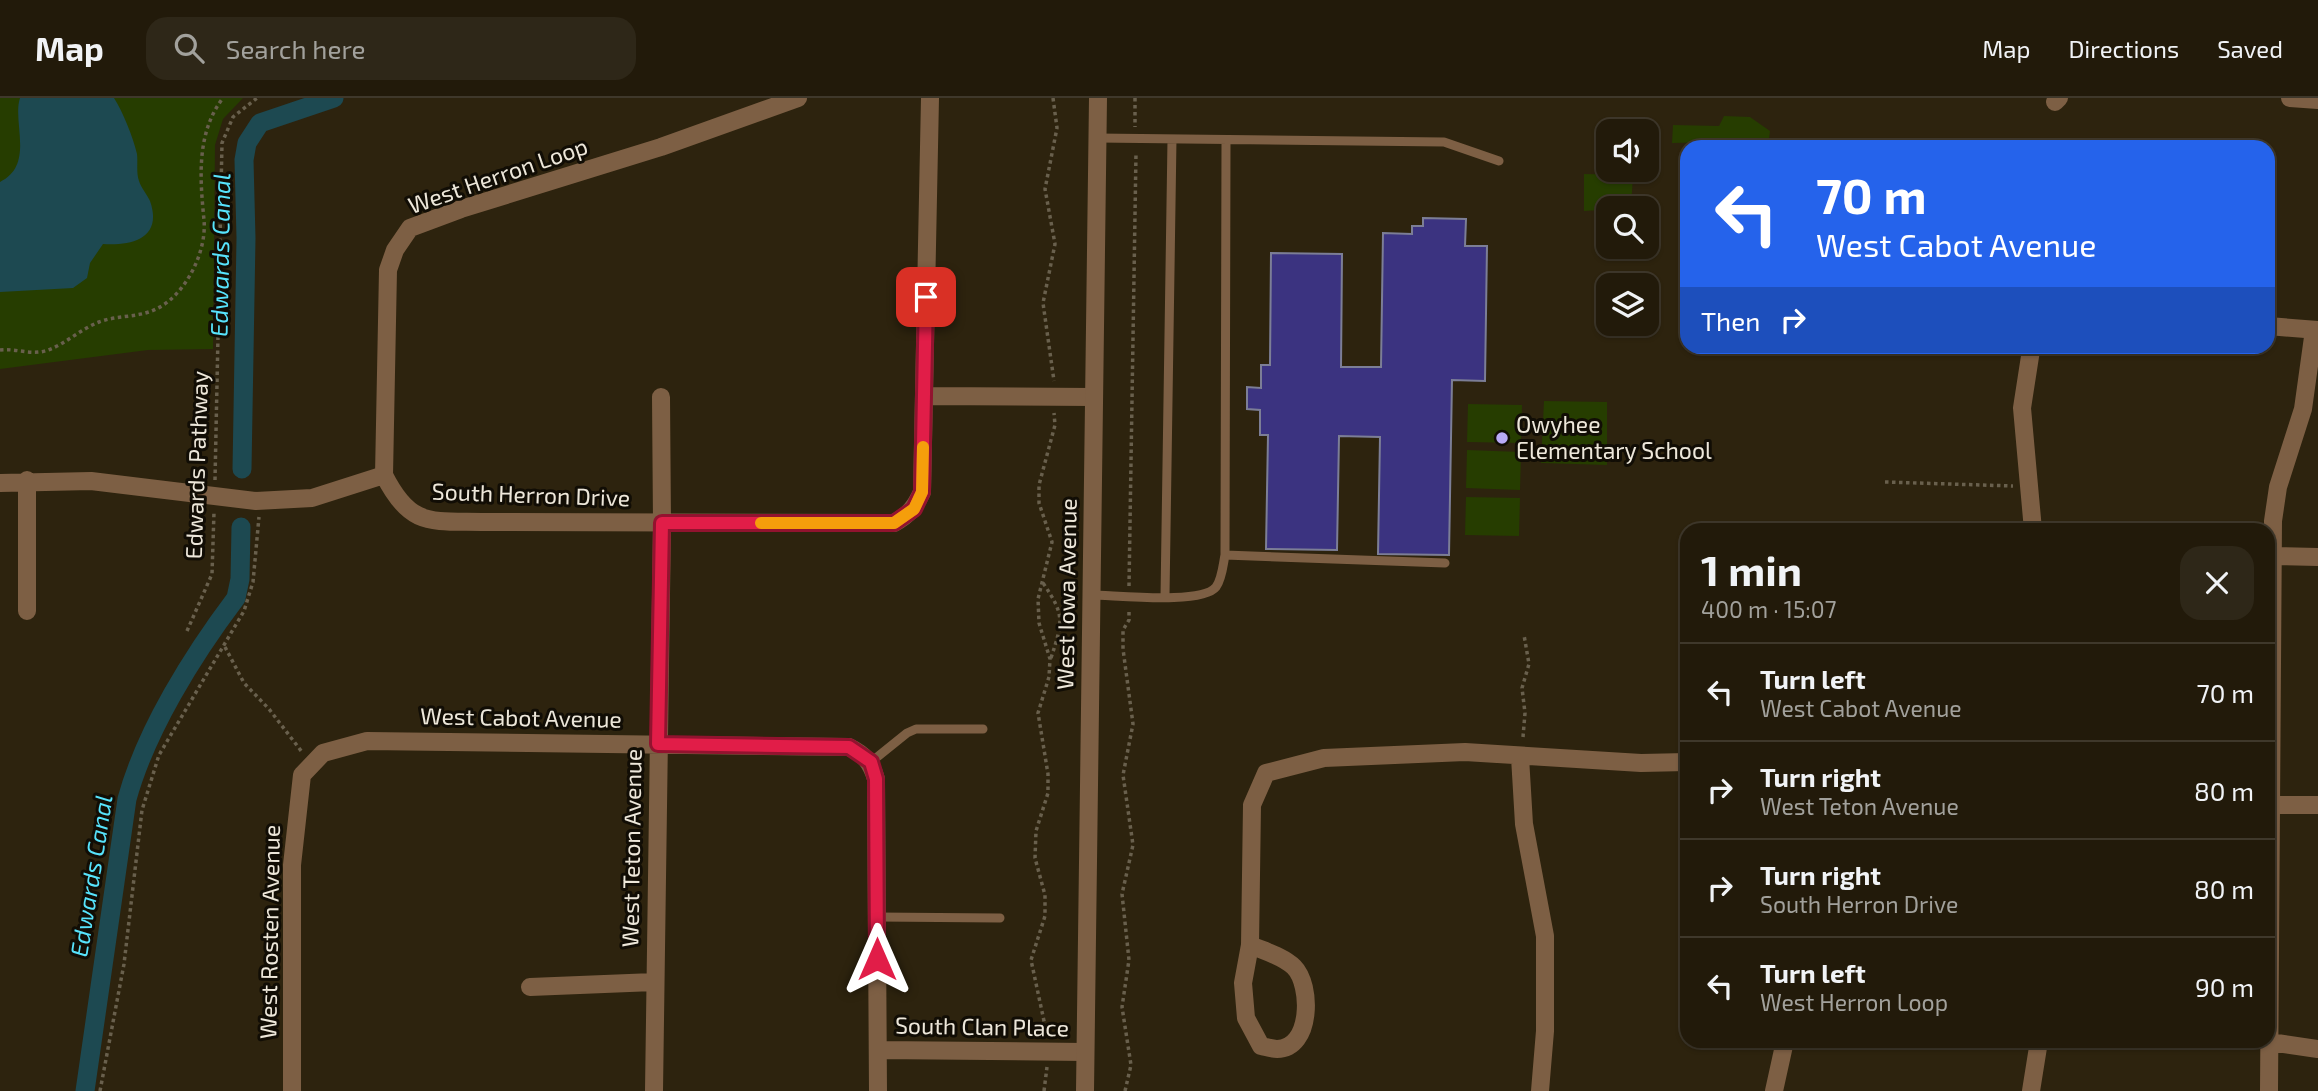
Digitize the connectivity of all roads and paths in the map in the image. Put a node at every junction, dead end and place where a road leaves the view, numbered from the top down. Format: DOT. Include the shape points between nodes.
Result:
graph roads {
  1 [pos="223,98"];
  2 [pos="257,98"];
  3 [pos="798,98"];
  4 [pos="930,98"];
  5 [pos="1054,98"];
  6 [pos="1098,98"];
  7 [pos="1135,98"];
  8 [pos="2290,98"];
  9 [pos="2318,100"];
  10 [pos="1097,138"];
  11 [pos="1136,138"];
  12 [pos="1172,139"];
  13 [pos="1226,140"];
  14 [pos="1499,161"];
  15 [pos="2275,327"];
  16 [pos="2316,330"];
  17 [pos="0,350"];
  18 [pos="2033,354"];
  19 [pos="924,396"];
  20 [pos="1054,396"];
  21 [pos="661,397"];
  22 [pos="1094,397"];
  23 [pos="384,475"];
  24 [pos="27,480"];
  25 [pos="1885,482"];
  26 [pos="0,483"];
  27 [pos="2029,486"];
  28 [pos="214,496"];
  29 [pos="261,501"];
  30 [pos="662,523"];
  31 [pos="2032,523"];
  32 [pos="2275,523"];
  33 [pos="1225,555"];
  34 [pos="2275,556"];
  35 [pos="2318,557"];
  36 [pos="1445,563"];
  37 [pos="1043,583"];
  38 [pos="1091,595"];
  39 [pos="1129,595"];
  40 [pos="1165,596"];
  41 [pos="27,611"];
  42 [pos="187,631"];
  43 [pos="1524,635"];
  44 [pos="225,647"];
  45 [pos="1050,660"];
  46 [pos="983,729"];
  47 [pos="658,744"];
  48 [pos="1520,757"];
  49 [pos="871,762"];
  50 [pos="1680,762"];
  51 [pos="307,770"];
  52 [pos="2275,805"];
  53 [pos="2318,805"];
  54 [pos="877,916"];
  55 [pos="1000,918"];
  56 [pos="1250,945"];
  57 [pos="654,982"];
  58 [pos="530,987"];
  59 [pos="2275,1043"];
  60 [pos="1783,1048"];
  61 [pos="2038,1048"];
  62 [pos="2270,1048"];
  63 [pos="2318,1049"];
  64 [pos="877,1050"];
  65 [pos="1085,1052"];
  66 [pos="1047,1053"];
  67 [pos="100,1091"];
  68 [pos="292,1091"];
  69 [pos="654,1091"];
  70 [pos="878,1091"];
  71 [pos="1044,1091"];
  72 [pos="1085,1091"];
  73 [pos="1125,1091"];
  74 [pos="1539,1091"];
  75 [pos="1773,1091"];
  76 [pos="2031,1091"];
  77 [pos="2269,1091"];
  1 -- 17 [label="path" via="214,110 201,159 204,235 198,259 172,299 154,310 98,322 47,351"];
  2 -- 28 [label="path, Edwards Pathway" via="233,117 221,153"];
  3 -- 23 [label="street, West Herron Loop" via="662,148 410,228 388,270"];
  4 -- 19 [label="street"];
  5 -- 20 [label="path" via="1057,128 1045,188 1054,263 1043,303"];
  6 -- 10 [label="street, West Iowa Avenue"];
  7 -- 11 [label="path"];
  8 -- 9 [label="street"];
  10 -- 11 [label="lane"];
  10 -- 22 [label="street, West Iowa Avenue"];
  11 -- 12 [label="lane"];
  11 -- 39 [label="path"];
  12 -- 13 [label="lane"];
  12 -- 40 [label="lane"];
  13 -- 14 [label="lane" via="1444,142"];
  13 -- 33 [label="lane"];
  15 -- 16 [label="street"];
  16 -- 32 [label="street" via="2303,409 2278,487"];
  18 -- 27 [label="street" via="2022,408"];
  19 -- 20 [label="street"];
  19 -- 30 [label="street, South Herron Drive" via="922,492 914,509 894,523"];
  20 -- 22 [label="street"];
  20 -- 37 [label="path" via="1055,425 1039,485 1039,503 1052,542"];
  21 -- 30 [label="street, West Teton Avenue"];
  22 -- 38 [label="street, West Iowa Avenue"];
  23 -- 29 [label="street" via="312,498"];
  23 -- 30 [label="street, South Herron Drive" via="410,513 434,521"];
  24 -- 26 [label="street"];
  24 -- 28 [label="street" via="91,481"];
  24 -- 41 [label="street"];
  25 -- 27 [label="path"];
  27 -- 31 [label="street"];
  28 -- 29 [label="street"];
  28 -- 42 [label="path, Edwards Pathway" via="212,574"];
  29 -- 44 [label="path" via="253,582"];
  30 -- 47 [label="street, West Teton Avenue"];
  33 -- 36 [label="lane"];
  33 -- 40 [label="lane" via="1216,588 1200,597"];
  34 -- 35 [label="street"];
  37 -- 45 [label="path" via="1039,623"];
  37 -- 45 [label="path" via="1060,608 1059,633"];
  38 -- 39 [label="lane"];
  38 -- 65 [label="street, West Iowa Avenue"];
  39 -- 40 [label="lane"];
  39 -- 73 [label="path" via="1123,649 1133,724 1124,775 1133,845 1122,894 1129,960 1122,1007 1131,1065"];
  43 -- 48 [label="path" via="1529,664 1522,688 1525,713"];
  44 -- 51 [label="path" via="244,682"];
  44 -- 67 [label="path" via="159,754 142,810 124,964"];
  45 -- 66 [label="path" via="1038,713 1048,793 1036,831 1035,858 1045,895 1045,916 1031,960"];
  46 -- 49 [label="lane" via="916,729"];
  47 -- 49 [label="street, West Cabot Avenue" via="849,747"];
  47 -- 51 [label="street, West Cabot Avenue" via="367,741 323,753"];
  47 -- 57 [label="street, West Teton Avenue"];
  48 -- 50 [label="street"];
  48 -- 56 [label="street" via="1465,752 1324,758 1266,773 1252,805"];
  48 -- 74 [label="street" via="1524,824 1545,936 1545,1031"];
  49 -- 54 [label="street" via="876,779"];
  51 -- 68 [label="street, West Rosten Avenue" via="292,865"];
  52 -- 53 [label="street"];
  54 -- 55 [label="lane"];
  54 -- 64 [label="street"];
  56 -- 56 [label="street" via="1293,966 1303,987 1306,1007 1300,1034 1290,1045 1278,1049 1261,1046 1246,1018 1243,983"];
  57 -- 58 [label="street"];
  57 -- 69 [label="street, West Teton Avenue"];
  59 -- 63 [label="street"];
  60 -- 75 [label="street"];
  61 -- 76 [label="street"];
  62 -- 77 [label="street"];
  64 -- 66 [label="street, South Clan Place"];
  64 -- 70 [label="street"];
  65 -- 66 [label="street, South Clan Place"];
  65 -- 72 [label="street, West Iowa Avenue"];
  66 -- 71 [label="path"];
}
